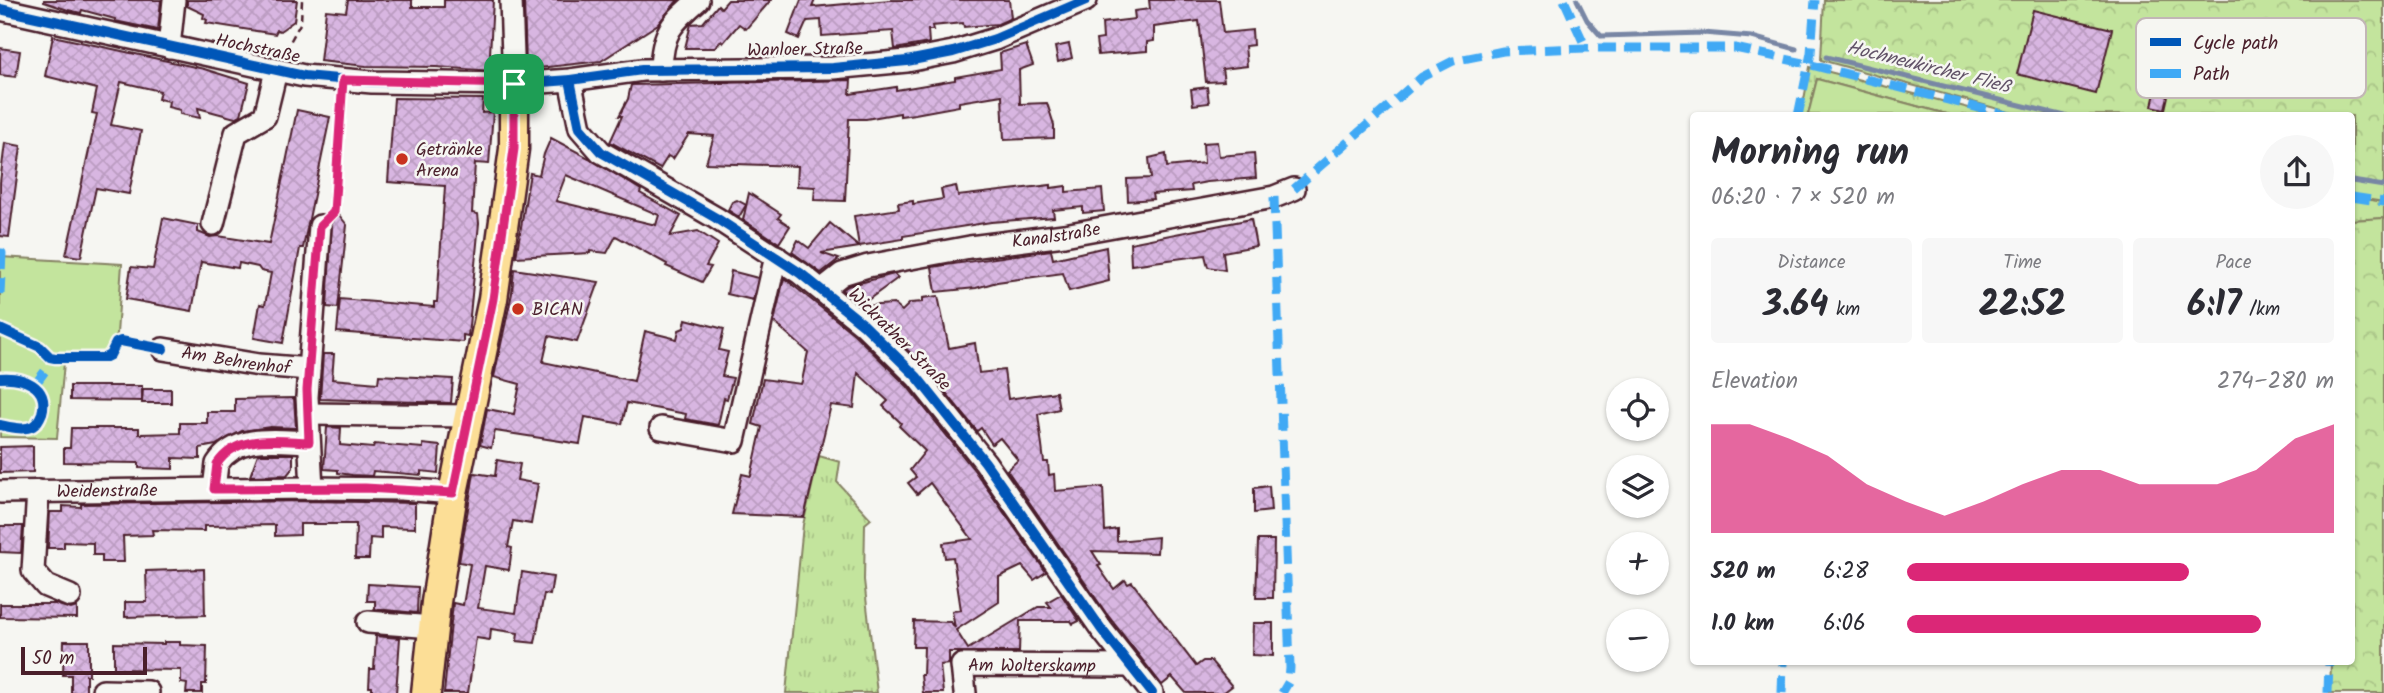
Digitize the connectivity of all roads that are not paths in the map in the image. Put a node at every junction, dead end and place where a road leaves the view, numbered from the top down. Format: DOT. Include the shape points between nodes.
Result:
graph roads {
  1 [pos="174,0"];
  2 [pos="511,0"];
  3 [pos="698,0"];
  4 [pos="1086,0"];
  5 [pos="0,9"];
  6 [pos="169,47"];
  7 [pos="280,61"];
  8 [pos="661,70"];
  9 [pos="570,80"];
  10 [pos="514,84"];
  11 [pos="1294,189"];
  12 [pos="214,224"];
  13 [pos="320,226"];
  14 [pos="776,256"];
  15 [pos="822,289"];
  16 [pos="163,349"];
  17 [pos="309,369"];
  18 [pos="308,414"];
  19 [pos="468,416"];
  20 [pos="662,428"];
  21 [pos="309,442"];
  22 [pos="312,488"];
  23 [pos="214,489"];
  24 [pos="38,491"];
  25 [pos="0,492"];
  26 [pos="453,493"];
  27 [pos="70,596"];
  28 [pos="368,622"];
  29 [pos="433,627"];
  30 [pos="1130,666"];
  31 [pos="148,692"];
  32 [pos="103,693"];
  33 [pos="426,693"];
  34 [pos="965,693"];
  35 [pos="1152,693"];
  1 -- 6 [label="street"];
  2 -- 10 [label="street"];
  3 -- 8 [label="street" via="668,30"];
  4 -- 8 [label="street, Wanloer Straße" via="995,39 907,61 833,68"];
  5 -- 6 [label="street, Hochstraße"];
  6 -- 7 [label="street, Hochstraße"];
  7 -- 10 [label="street, Hochstraße" via="343,80"];
  7 -- 12 [label="street" via="265,116 236,133"];
  8 -- 9 [label="street, Wanloer Straße"];
  9 -- 10 [label="street, Wanloer Straße"];
  9 -- 14 [label="street, Wickrather Straße" via="580,128 601,152"];
  10 -- 19 [label="main road" via="514,149 493,299"];
  11 -- 15 [label="street, Kanalstraße" via="1274,197 1064,235 868,266 842,274"];
  13 -- 17 [label="street, Am Behrenhof"];
  14 -- 15 [label="street, Wickrather Straße"];
  14 -- 20 [label="street" via="734,441"];
  15 -- 30 [label="street, Wickrather Straße" via="934,396"];
  16 -- 17 [label="street, Am Behrenhof"];
  17 -- 18 [label="street, Am Behrenhof"];
  18 -- 19 [label="street"];
  18 -- 21 [label="street, Am Behrenhof"];
  19 -- 26 [label="main road"];
  21 -- 22 [label="street, Am Behrenhof"];
  21 -- 23 [label="street" via="256,441 234,447 217,464"];
  22 -- 23 [label="street, Weidenstraße"];
  22 -- 26 [label="street, Weidenstraße"];
  23 -- 24 [label="street, Weidenstraße"];
  24 -- 25 [label="street, Weidenstraße"];
  24 -- 27 [label="street" via="34,573 46,586"];
  26 -- 29 [label="main road"];
  28 -- 29 [label="street"];
  29 -- 33 [label="main road"];
  30 -- 34 [label="street, Am Wolterskamp" via="962,665"];
  30 -- 35 [label="street, Wickrather Straße"];
  31 -- 32 [label="street"];
}
